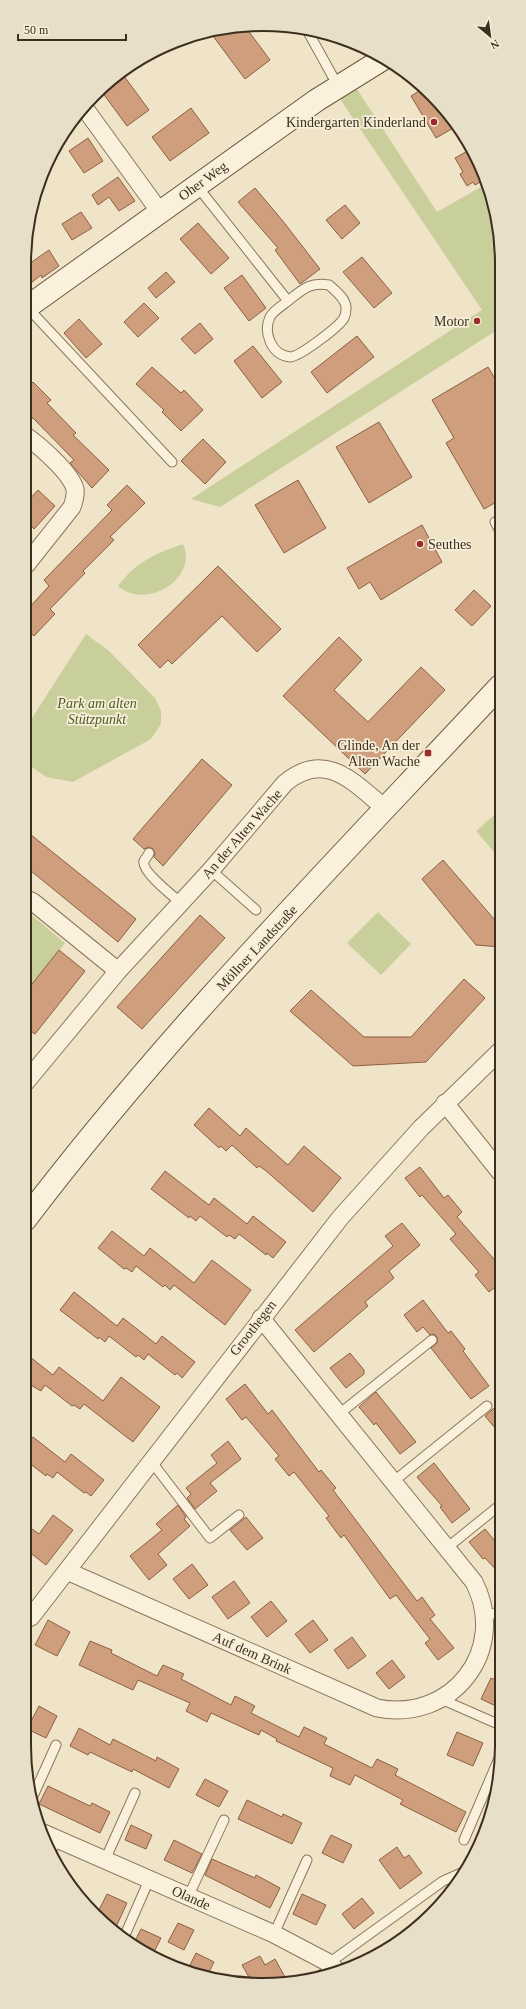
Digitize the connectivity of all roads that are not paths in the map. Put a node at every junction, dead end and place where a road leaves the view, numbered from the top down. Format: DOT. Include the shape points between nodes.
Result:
graph roads {
  1 [pos="310,36"];
  2 [pos="378,62"];
  3 [pos="338,86"];
  4 [pos="87,112"];
  5 [pos="197,186"];
  6 [pos="160,212"];
  7 [pos="288,301"];
  8 [pos="31,304"];
  9 [pos="31,313"];
  10 [pos="31,441"];
  11 [pos="172,462"];
  12 [pos="31,559"];
  13 [pos="495,695"];
  14 [pos="386,809"];
  15 [pos="149,854"];
  16 [pos="211,870"];
  17 [pos="31,901"];
  18 [pos="181,903"];
  19 [pos="256,910"];
  20 [pos="118,971"];
  21 [pos="495,1056"];
  22 [pos="31,1076"];
  23 [pos="445,1103"];
  24 [pos="495,1166"];
  25 [pos="31,1213"];
  26 [pos="261,1318"];
  27 [pos="432,1340"];
  28 [pos="487,1406"];
  29 [pos="339,1414"];
  30 [pos="151,1461"];
  31 [pos="394,1482"];
  32 [pos="495,1509"];
  33 [pos="239,1515"];
  34 [pos="448,1547"];
  35 [pos="67,1571"];
  36 [pos="492,1614"];
  37 [pos="31,1617"];
  38 [pos="441,1699"];
  39 [pos="495,1723"];
  40 [pos="56,1745"];
  41 [pos="494,1771"];
  42 [pos="35,1791"];
  43 [pos="135,1793"];
  44 [pos="224,1820"];
  45 [pos="464,1840"];
  46 [pos="54,1846"];
  47 [pos="105,1860"];
  48 [pos="307,1860"];
  49 [pos="456,1875"];
  50 [pos="150,1880"];
  51 [pos="188,1897"];
  52 [pos="126,1933"];
  53 [pos="274,1934"];
  54 [pos="333,1967"];
  1 -- 3 [label="lane"];
  2 -- 3 [label="main road, Oher Weg"];
  3 -- 5 [label="main road, Oher Weg"];
  4 -- 6 [label="street"];
  5 -- 6 [label="main road, Oher Weg"];
  5 -- 7 [label="lane"];
  6 -- 8 [label="main road, Oher Weg"];
  7 -- 7 [label="lane" via="271,315 267,328 268,339 274,348 282,355 291,357 300,354 337,325 344,318 347,308 329,285 317,283 304,288"];
  9 -- 11 [label="lane"];
  10 -- 12 [label="street" via="66,473 75,490 76,499"];
  13 -- 14 [label="main road, Möllner Landstraße"];
  14 -- 16 [label="street, An der Alten Wache" via="341,774 319,768 306,770 294,775 286,783"];
  14 -- 25 [label="main road, Möllner Landstraße" via="246,957 140,1078"];
  15 -- 18 [label="lane" via="144,861 144,867"];
  16 -- 18 [label="street, An der Alten Wache"];
  16 -- 19 [label="lane"];
  17 -- 20 [label="street"];
  18 -- 20 [label="street, An der Alten Wache"];
  20 -- 22 [label="street, An der Alten Wache"];
  21 -- 23 [label="street, Groothegen"];
  23 -- 24 [label="street"];
  23 -- 26 [label="street, Groothegen" via="340,1218"];
  26 -- 29 [label="street, Auf dem Brink"];
  26 -- 30 [label="street, Groothegen"];
  27 -- 29 [label="lane"];
  28 -- 31 [label="lane"];
  29 -- 31 [label="street, Auf dem Brink"];
  30 -- 33 [label="lane" via="210,1538"];
  30 -- 35 [label="street, Groothegen"];
  31 -- 34 [label="street, Auf dem Brink"];
  32 -- 34 [label="lane"];
  34 -- 36 [label="street, Auf dem Brink" via="474,1582"];
  35 -- 37 [label="street, Groothegen"];
  35 -- 38 [label="street, Auf dem Brink" via="370,1706 408,1710"];
  36 -- 38 [label="street, Auf dem Brink" via="475,1663 462,1682"];
  38 -- 39 [label="lane"];
  40 -- 42 [label="lane"];
  41 -- 45 [label="lane"];
  43 -- 47 [label="lane"];
  44 -- 51 [label="lane"];
  46 -- 47 [label="street, Olande"];
  47 -- 50 [label="street, Olande"];
  48 -- 53 [label="lane"];
  49 -- 54 [label="lane" via="442,1881"];
  50 -- 51 [label="street, Olande"];
  50 -- 52 [label="lane"];
  51 -- 53 [label="street, Olande"];
  53 -- 54 [label="street, Olande"];
}
